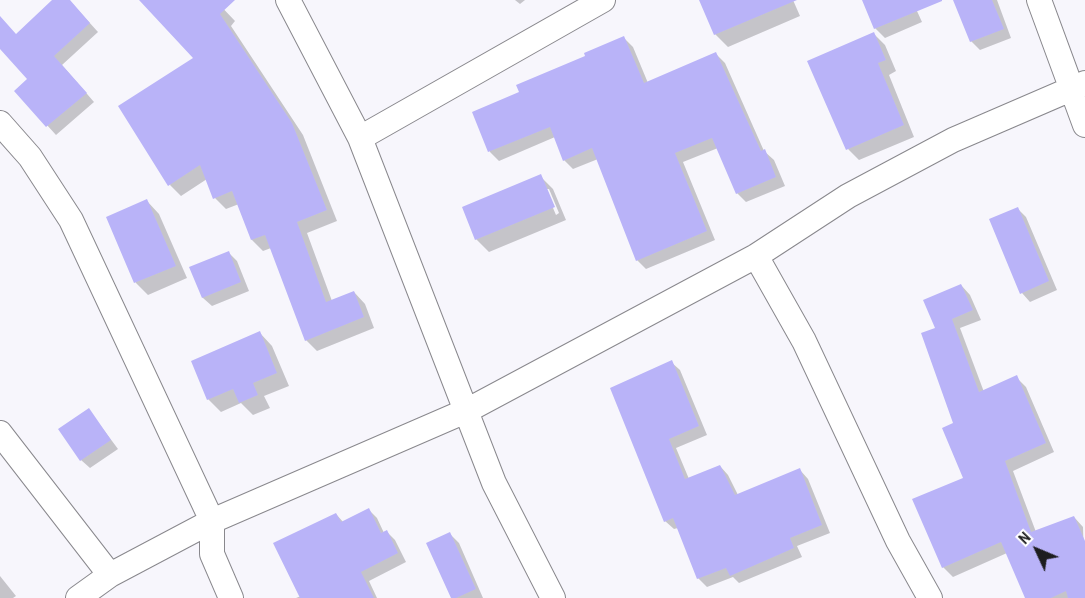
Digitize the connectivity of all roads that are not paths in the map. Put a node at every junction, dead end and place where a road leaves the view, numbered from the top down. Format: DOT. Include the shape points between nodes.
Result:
graph roads {
  1 [pos="288,0"];
  2 [pos="603,0"];
  3 [pos="1039,0"];
  4 [pos="1079,86"];
  5 [pos="0,123"];
  6 [pos="1085,125"];
  7 [pos="360,138"];
  8 [pos="756,256"];
  9 [pos="468,410"];
  10 [pos="0,433"];
  11 [pos="212,521"];
  12 [pos="110,575"];
  13 [pos="78,598"];
  14 [pos="231,598"];
  15 [pos="553,598"];
  16 [pos="930,598"];
  1 -- 7 [label="street"];
  2 -- 7 [label="street"];
  3 -- 4 [label="street"];
  4 -- 6 [label="street"];
  4 -- 8 [label="street" via="942,146 848,196"];
  5 -- 11 [label="street" via="30,157 72,220"];
  7 -- 9 [label="street"];
  8 -- 9 [label="street"];
  8 -- 16 [label="street" via="804,341 898,541"];
  9 -- 11 [label="street"];
  9 -- 15 [label="street" via="494,483"];
  10 -- 12 [label="street"];
  11 -- 12 [label="street"];
  11 -- 14 [label="street" via="212,554"];
  12 -- 13 [label="street"];
}
